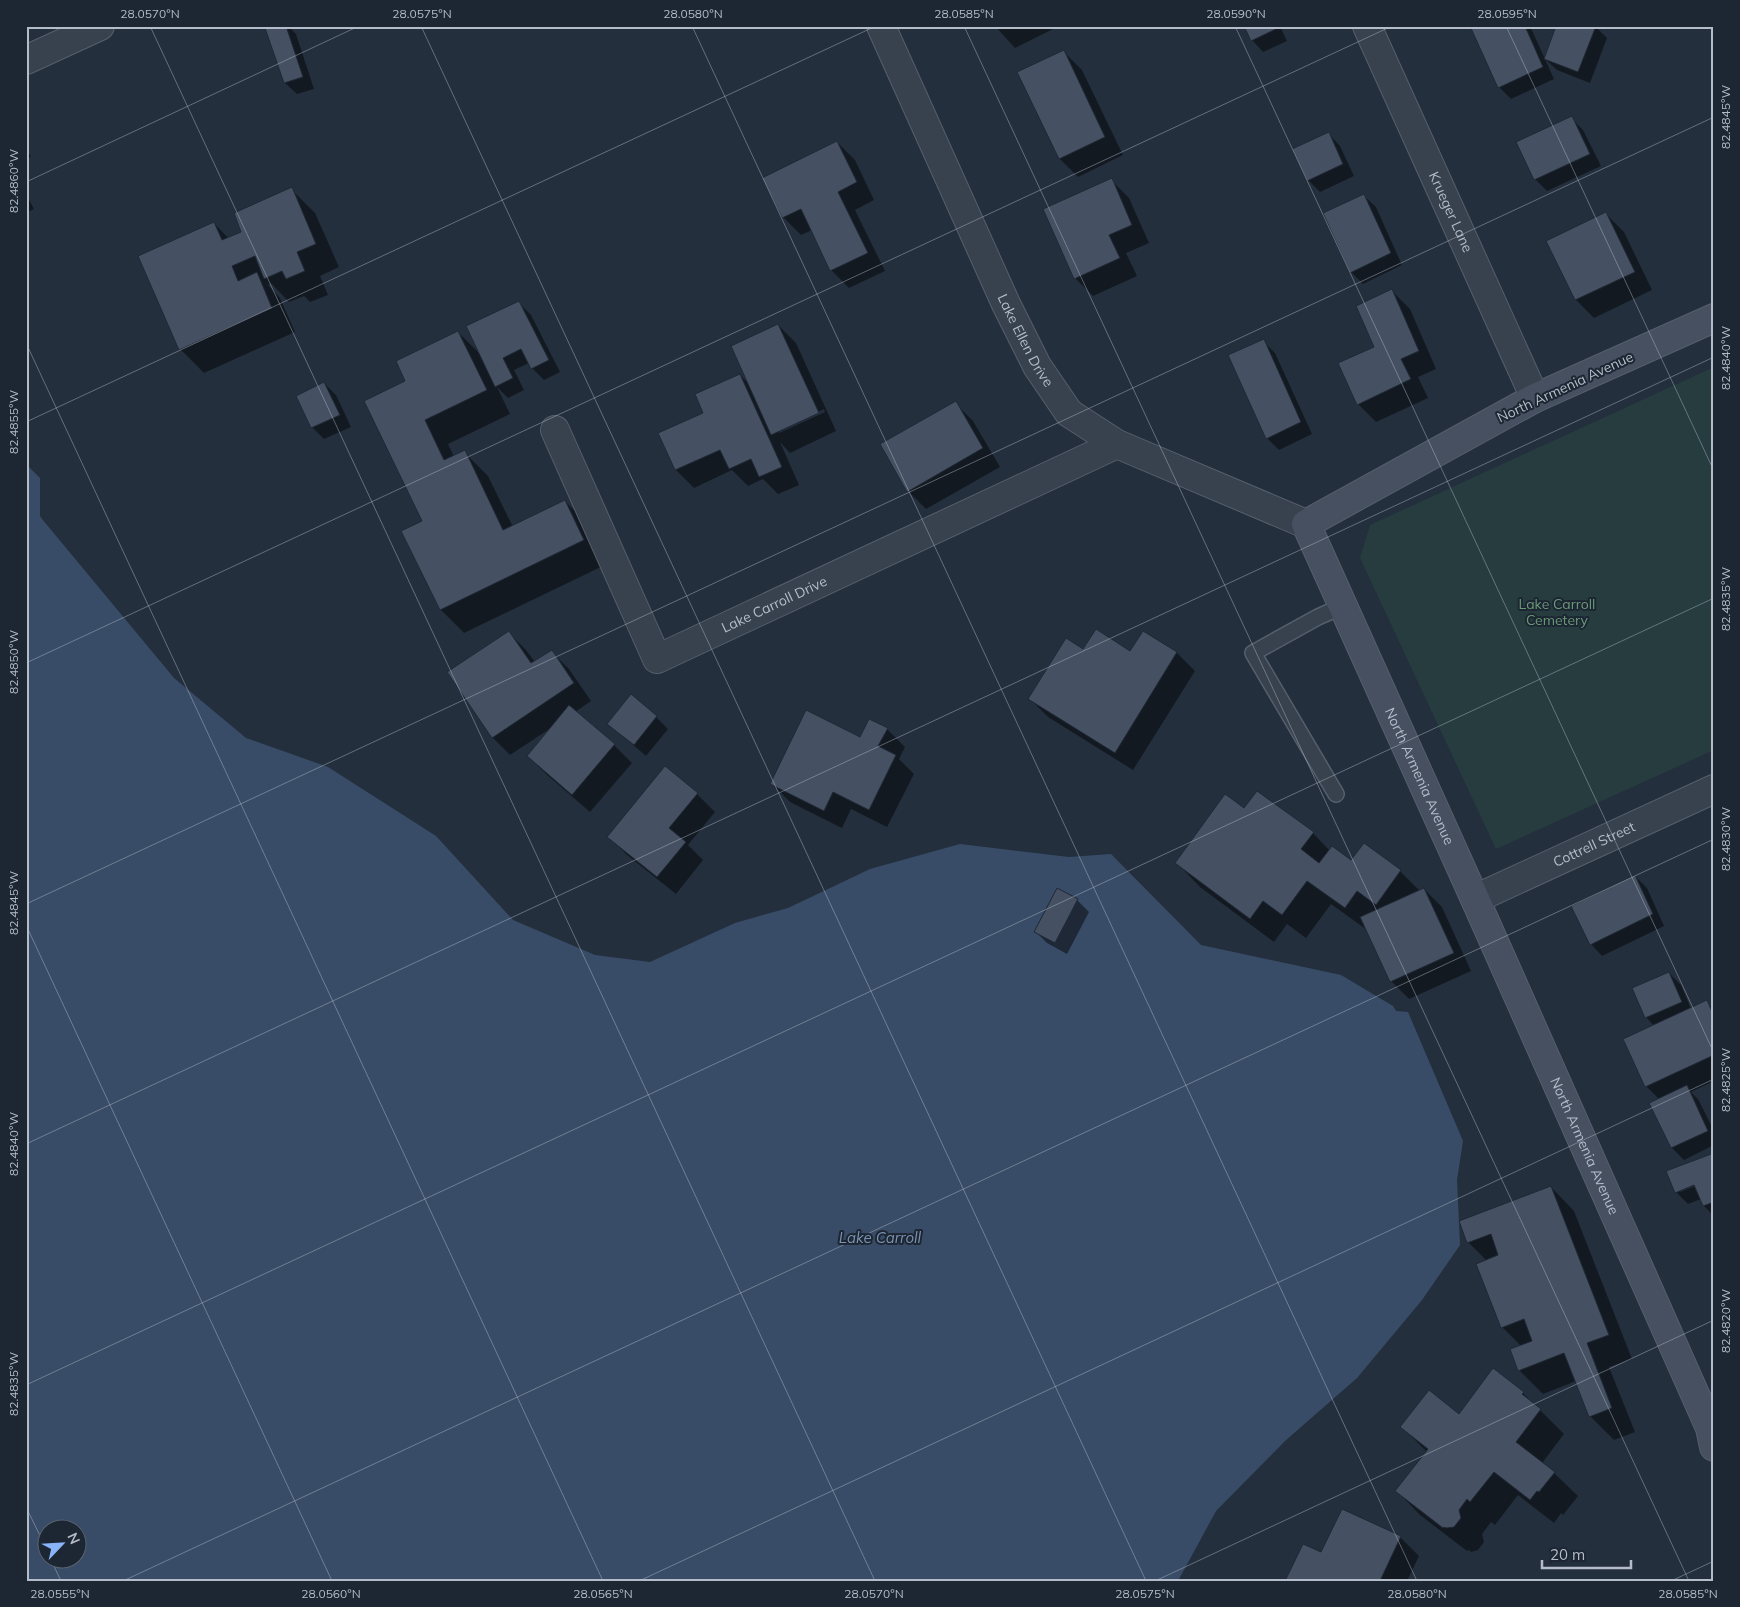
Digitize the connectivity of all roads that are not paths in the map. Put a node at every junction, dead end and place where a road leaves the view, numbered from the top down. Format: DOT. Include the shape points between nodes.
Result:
graph roads {
  1 [pos="100,26"];
  2 [pos="880,26"];
  3 [pos="1367,26"];
  4 [pos="26,60"];
  5 [pos="1714,318"];
  6 [pos="1535,398"];
  7 [pos="555,430"];
  8 [pos="1117,444"];
  9 [pos="1306,524"];
  10 [pos="1343,606"];
  11 [pos="1714,789"];
  12 [pos="1336,794"];
  13 [pos="1475,899"];
  14 [pos="1714,1447"];
  1 -- 4 [label="street"];
  2 -- 8 [label="street, Lake Ellen Drive" via="1037,366 1068,413"];
  3 -- 6 [label="street, Krueger Lane"];
  5 -- 6 [label="main road, North Armenia Avenue"];
  6 -- 9 [label="main road, North Armenia Avenue"];
  7 -- 8 [label="street, Lake Carroll Drive" via="657,659"];
  8 -- 9 [label="street, Lake Ellen Drive"];
  9 -- 10 [label="main road, North Armenia Avenue"];
  10 -- 12 [label="lane" via="1253,653"];
  10 -- 13 [label="main road, North Armenia Avenue"];
  11 -- 13 [label="street, Cottrell Street"];
  13 -- 14 [label="main road, North Armenia Avenue" via="1710,1428"];
}
